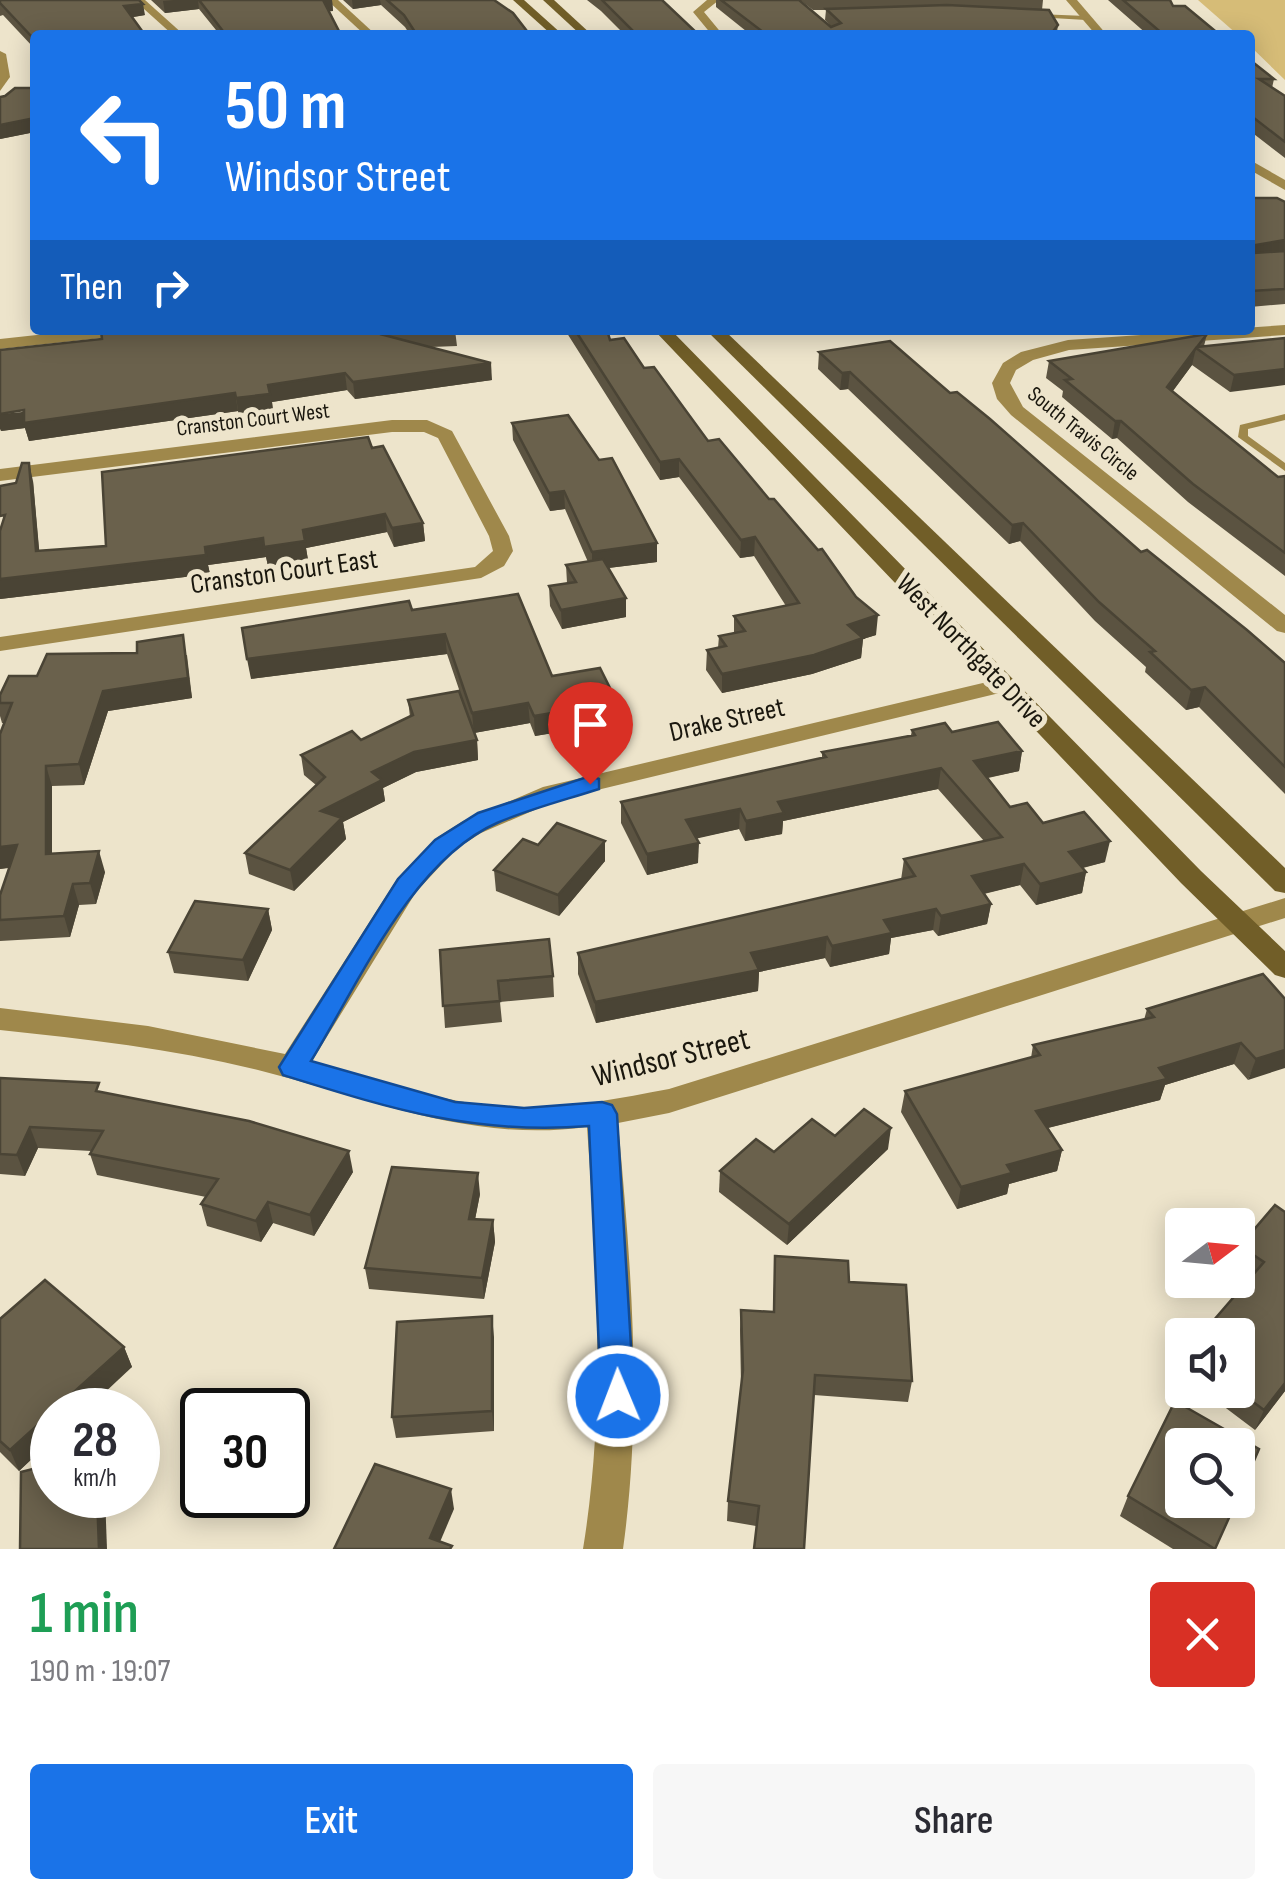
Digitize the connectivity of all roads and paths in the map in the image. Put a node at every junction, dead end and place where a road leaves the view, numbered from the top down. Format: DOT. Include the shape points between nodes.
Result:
graph roads {
  1 [pos="138,0"];
  2 [pos="332,0"];
  3 [pos="518,0"];
  4 [pos="548,0"];
  5 [pos="707,0"];
  6 [pos="1071,0"];
  7 [pos="1028,16"];
  8 [pos="1086,18"];
  9 [pos="174,30"];
  10 [pos="366,30"];
  11 [pos="552,30"];
  12 [pos="582,30"];
  13 [pos="713,30"];
  14 [pos="1097,30"];
  15 [pos="0,54"];
  16 [pos="0,88"];
  17 [pos="1255,167"];
  18 [pos="1285,186"];
  19 [pos="1285,330"];
  20 [pos="1255,332"];
  21 [pos="38,335"];
  22 [pos="667,335"];
  23 [pos="719,335"];
  24 [pos="1058,335"];
  25 [pos="1208,335"];
  26 [pos="0,344"];
  27 [pos="1068,344"];
  28 [pos="1285,417"];
  29 [pos="1285,468"];
  30 [pos="0,475"];
  31 [pos="473,494"];
  32 [pos="1285,626"];
  33 [pos="0,644"];
  34 [pos="1004,685"];
  35 [pos="1285,884"];
  36 [pos="1285,908"];
  37 [pos="1239,925"];
  38 [pos="1285,968"];
  39 [pos="0,1020"];
  40 [pos="293,1067"];
  41 [pos="602,1114"];
  42 [pos="603,1549"];
  1 -- 9 [label="street"];
  2 -- 10 [label="street"];
  3 -- 11 [label="main road"];
  4 -- 12 [label="main road"];
  5 -- 13 [label="street" via="699,16"];
  6 -- 8 [label="street"];
  7 -- 8 [label="lane"];
  8 -- 14 [label="street"];
  15 -- 16 [label="street"];
  17 -- 18 [label="street"];
  19 -- 20 [label="street, South Travis Circle"];
  21 -- 26 [label="street"];
  22 -- 34 [label="main road, West Northgate Drive"];
  23 -- 35 [label="main road, West Northgate Drive"];
  24 -- 27 [label="street"];
  25 -- 27 [label="street, South Travis Circle"];
  27 -- 32 [label="street, South Travis Circle" via="1009,367 1002,383 1006,399"];
  28 -- 29 [label="lane" via="1244,427 1243,436"];
  30 -- 31 [label="street, Cranston Court West" via="411,425 444,435"];
  31 -- 33 [label="street, Cranston Court East" via="503,552 481,572"];
  34 -- 37 [label="main road, West Northgate Drive"];
  34 -- 40 [label="street, Drake Street" via="552,793 486,818 443,845 407,885"];
  36 -- 37 [label="street, Windsor Street"];
  37 -- 38 [label="main road, West Northgate Drive"];
  37 -- 41 [label="street, Windsor Street" via="670,1101"];
  39 -- 40 [label="street, Windsor Street" via="121,1032"];
  40 -- 41 [label="street, Windsor Street" via="455,1113 524,1120"];
  41 -- 42 [label="street" via="618,1396"];
}
